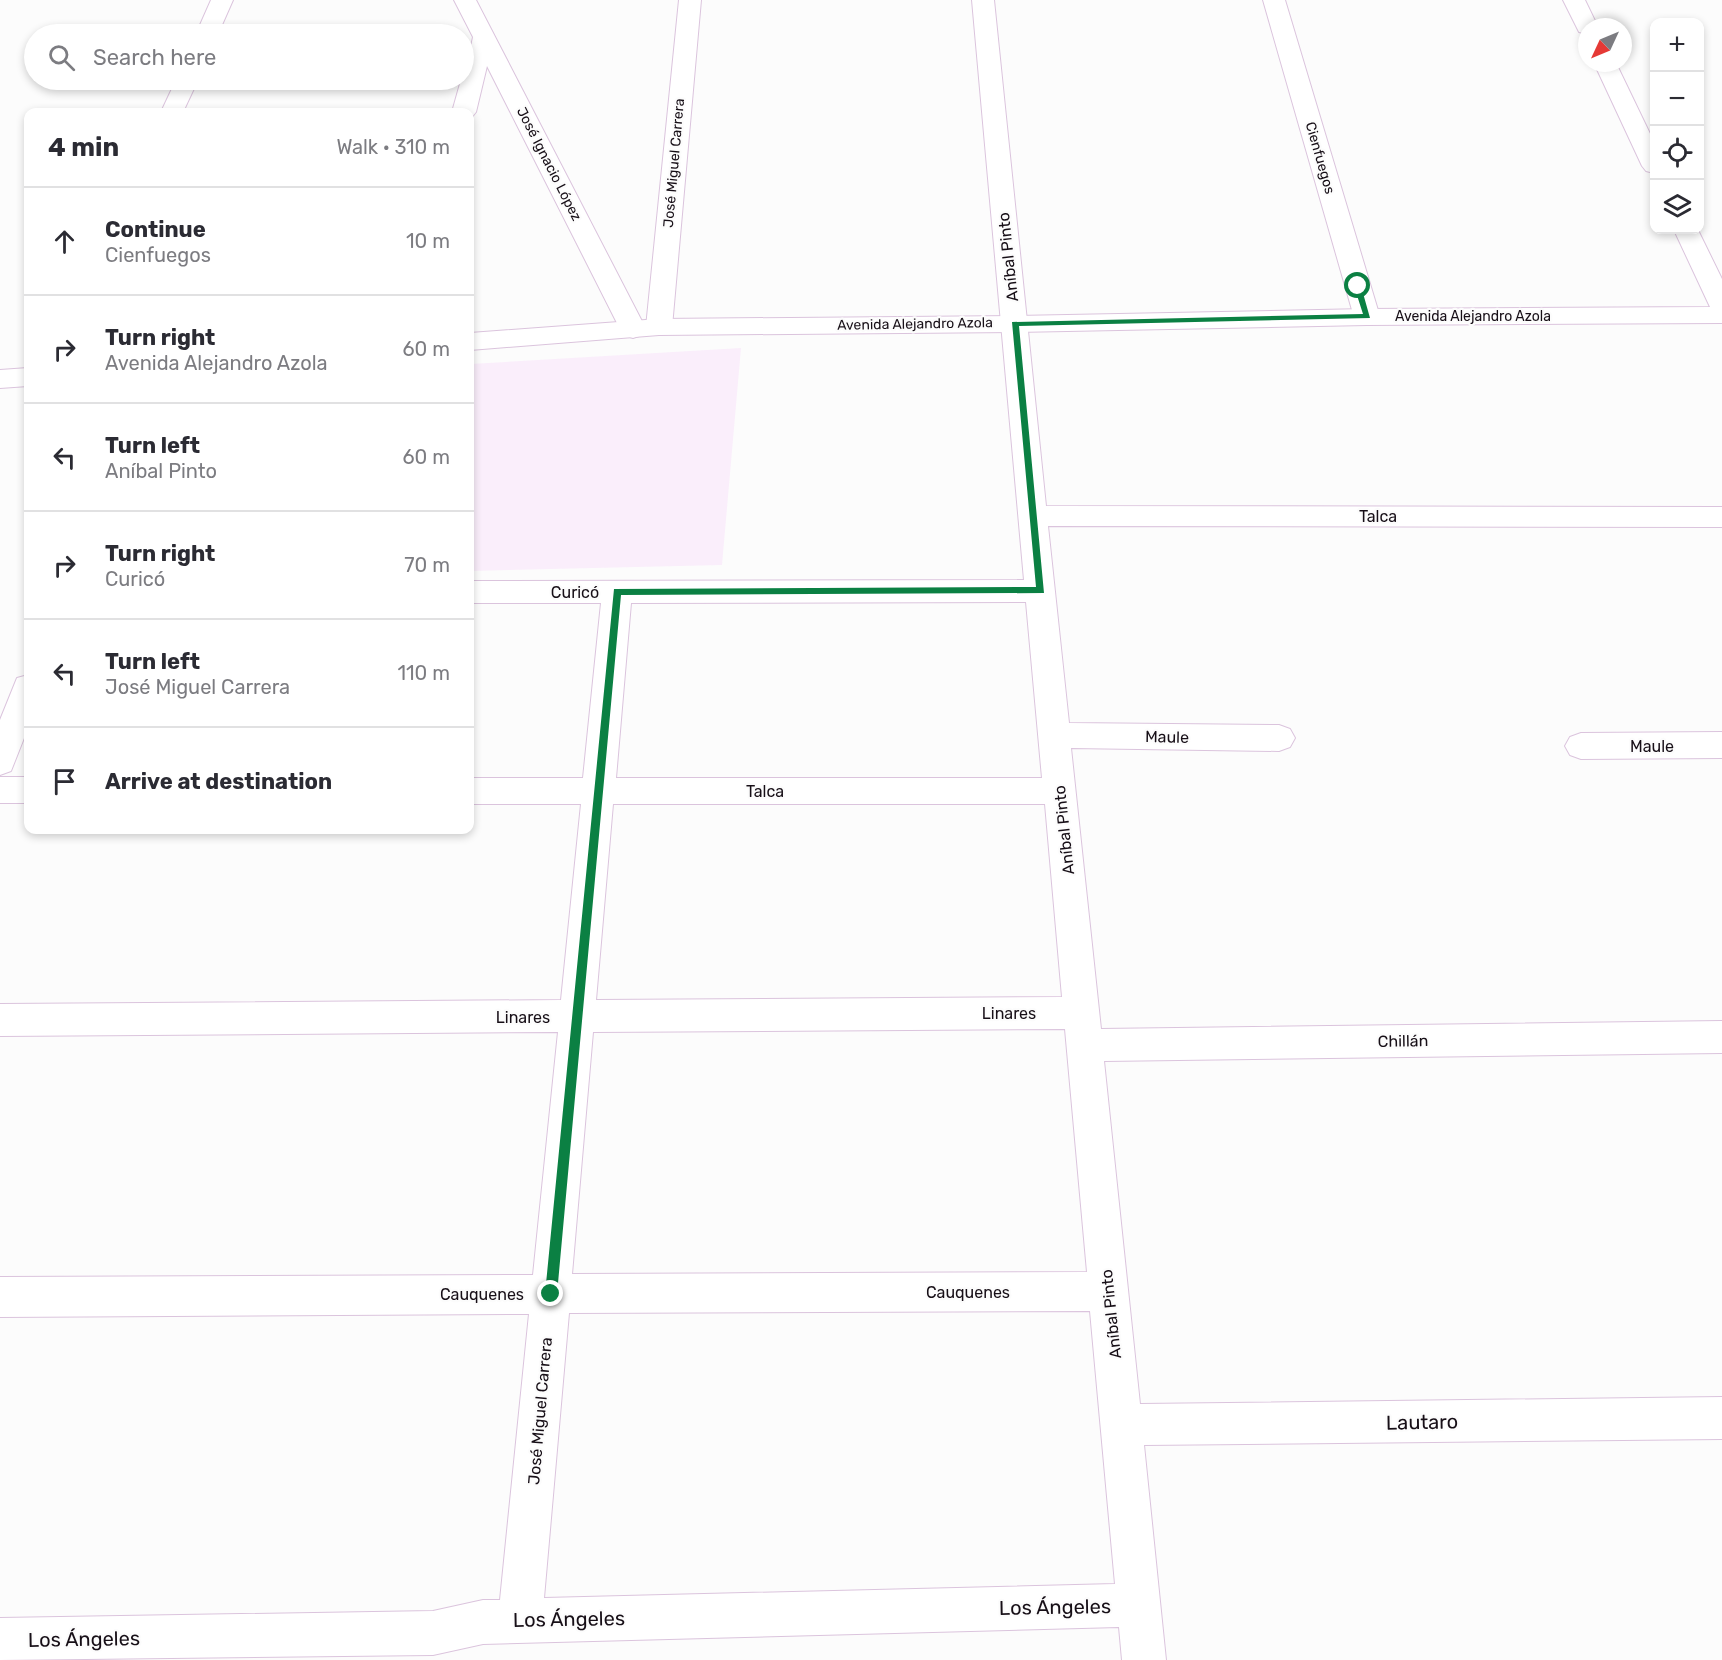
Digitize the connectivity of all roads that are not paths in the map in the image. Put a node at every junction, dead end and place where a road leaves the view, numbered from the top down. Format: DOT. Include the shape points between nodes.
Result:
graph roads {
  1 [pos="222,0"];
  2 [pos="465,0"];
  3 [pos="690,0"];
  4 [pos="983,0"];
  5 [pos="1274,0"];
  6 [pos="1574,0"];
  7 [pos="1583,18"];
  8 [pos="211,24"];
  9 [pos="484,37"];
  10 [pos="1609,72"];
  11 [pos="474,74"];
  12 [pos="182,90"];
  13 [pos="470,90"];
  14 [pos="174,108"];
  15 [pos="465,108"];
  16 [pos="1650,158"];
  17 [pos="1688,234"];
  18 [pos="1722,305"];
  19 [pos="1722,315"];
  20 [pos="1367,317"];
  21 [pos="1015,324"];
  22 [pos="659,327"];
  23 [pos="633,329"];
  24 [pos="474,342"];
  25 [pos="24,377"];
  26 [pos="0,379"];
  27 [pos="1034,516"];
  28 [pos="1722,517"];
  29 [pos="1041,591"];
  30 [pos="474,592"];
  31 [pos="617,592"];
  32 [pos="24,698"];
  33 [pos="1055,735"];
  34 [pos="1279,738"];
  35 [pos="1722,745"];
  36 [pos="1581,746"];
  37 [pos="0,761"];
  38 [pos="0,790"];
  39 [pos="24,790"];
  40 [pos="474,791"];
  41 [pos="598,791"];
  42 [pos="1060,791"];
  43 [pos="577,1016"];
  44 [pos="0,1020"];
  45 [pos="1083,1029"];
  46 [pos="1722,1037"];
  47 [pos="1109,1291"];
  48 [pos="551,1294"];
  49 [pos="0,1297"];
  50 [pos="1722,1418"];
  51 [pos="1122,1425"];
  52 [pos="1139,1605"];
  53 [pos="520,1620"];
  54 [pos="0,1640"];
  55 [pos="1144,1660"];
  1 -- 8 [label="street"];
  2 -- 9 [label="street, José Ignacio López"];
  3 -- 22 [label="street, José Miguel Carrera"];
  4 -- 21 [label="street, Aníbal Pinto"];
  5 -- 20 [label="street, Cienfuegos"];
  6 -- 7 [label="street"];
  9 -- 11 [label="street"];
  9 -- 23 [label="street, José Ignacio López"];
  10 -- 16 [label="street"];
  12 -- 14 [label="street"];
  13 -- 15 [label="street"];
  17 -- 18 [label="street"];
  19 -- 20 [label="street, Avenida Alejandro Azola"];
  20 -- 21 [label="street, Avenida Alejandro Azola"];
  21 -- 22 [label="street, Avenida Alejandro Azola"];
  21 -- 27 [label="street, Aníbal Pinto"];
  22 -- 23 [label="street, Avenida Alejandro Azola"];
  23 -- 24 [label="street, Avenida Alejandro Azola"];
  25 -- 26 [label="street"];
  27 -- 28 [label="street, Talca"];
  27 -- 29 [label="street, Aníbal Pinto"];
  29 -- 31 [label="street, Curicó"];
  29 -- 33 [label="street, Aníbal Pinto"];
  30 -- 31 [label="street, Curicó"];
  31 -- 41 [label="street, José Miguel Carrera"];
  32 -- 37 [label="street"];
  33 -- 34 [label="street, Maule"];
  33 -- 42 [label="street, Aníbal Pinto"];
  35 -- 36 [label="street, Maule"];
  38 -- 39 [label="street"];
  40 -- 41 [label="street, Talca"];
  41 -- 42 [label="street, Talca"];
  41 -- 43 [label="street, José Miguel Carrera"];
  42 -- 45 [label="street, Aníbal Pinto"];
  43 -- 44 [label="street, Linares"];
  43 -- 45 [label="street, Linares"];
  43 -- 48 [label="street, José Miguel Carrera"];
  45 -- 46 [label="street, Chillán"];
  45 -- 47 [label="street, Aníbal Pinto"];
  47 -- 48 [label="street, Cauquenes"];
  47 -- 51 [label="street, Aníbal Pinto"];
  48 -- 49 [label="street, Cauquenes"];
  48 -- 53 [label="street, José Miguel Carrera"];
  50 -- 51 [label="street, Lautaro"];
  51 -- 52 [label="street, Aníbal Pinto"];
  52 -- 53 [label="street, Los Ángeles"];
  52 -- 55 [label="street, Aníbal Pinto"];
  53 -- 54 [label="street, Los Ángeles" via="483,1622 433,1633"];
}
